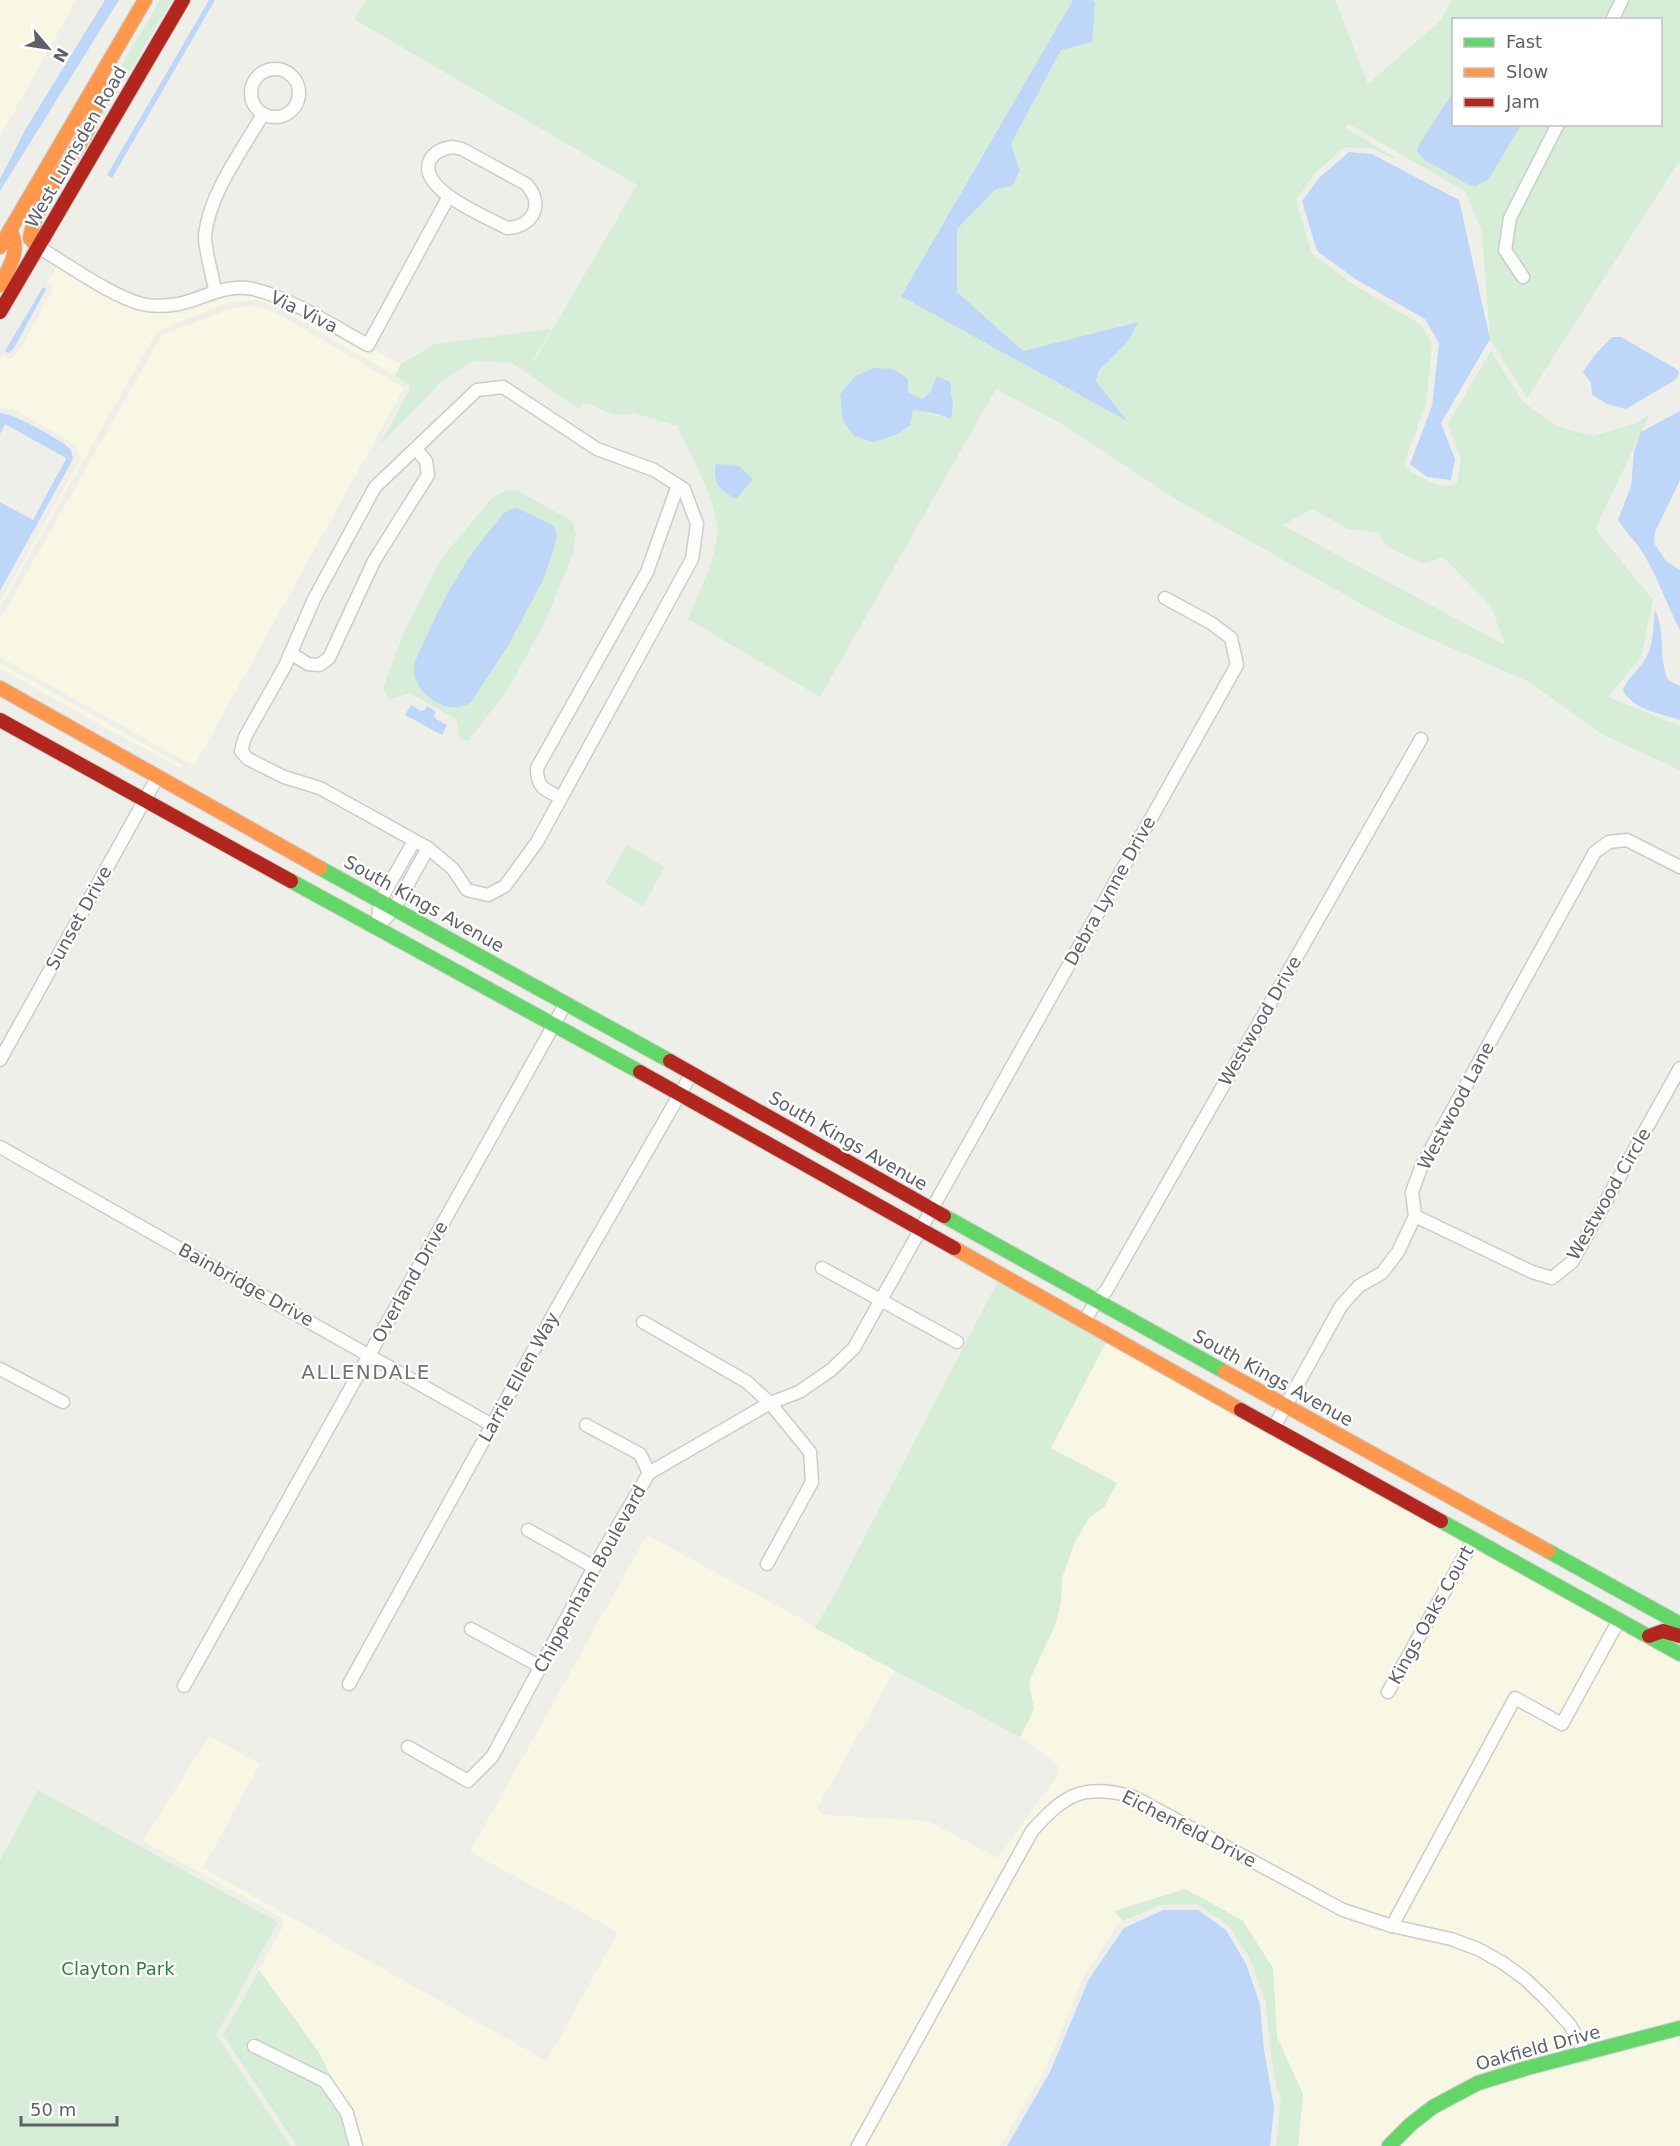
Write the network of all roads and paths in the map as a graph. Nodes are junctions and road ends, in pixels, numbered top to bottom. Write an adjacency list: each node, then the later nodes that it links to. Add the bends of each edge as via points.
1 (145, 0): 5 (main road, West Lumsden Road)
2 (183, 0): 11 (main road, West Lumsden Road)
3 (1622, 0): 4 (street)
4 (1613, 18)
5 (106, 67): 9 (main road, West Lumsden Road); 11 (main road, via 88,128 33,220 30,238)
6 (263, 114): 6 (street, via 279,117 293,110 300,95 290,73 268,70 255,79 253,102); 14 (street, via 224,182 210,216 205,237)
7 (1557, 126): 12 (street, via 1510,218 1505,250)
8 (449, 196): 8 (street, via 507,228 526,223 536,204 534,192 526,184 453,147 441,149 428,165 428,175 434,184); 14 (street, Via Viva, via 368,345 280,298 251,288)
9 (10, 230): 10 (main road, West Lumsden Road); 13 (main road, via 15,236 16,251)
10 (0, 247)
11 (38, 247): 14 (street, Via Viva, via 142,304 180,304); 15 (main road, West Lumsden Road)
12 (1523, 277)
13 (0, 285)
14 (215, 290)
15 (0, 312)
16 (416, 448): 17 (street, via 477,390 503,387 597,449 654,470); 19 (street, via 375,487 314,599); 19 (street, via 426,461 428,475 374,561 329,658 319,665 308,664)
17 (678, 485): 24 (street, via 684,489 697,524 692,559); 24 (street, via 647,572 537,768 541,787)
18 (1165, 598): 39 (street, Debra Lynne Drive, via 1231,638 1237,665)
19 (290, 653): 26 (street, via 244,737 241,751 248,759 284,777 320,788)
20 (0, 688): 23 (main road, South Kings Avenue)
21 (0, 720): 25 (main road)
22 (1421, 739): 44 (street, Westwood Drive, via 1106,1291)
23 (158, 776): 25 (street, Sunset Drive); 29 (main road, South Kings Avenue)
24 (561, 798): 27 (street, via 537,842 505,886 488,895 467,890 453,869)
25 (144, 801): 31 (main road); 34 (street, Sunset Drive)
26 (414, 840): 27 (street); 29 (street)
27 (428, 848): 30 (street)
28 (1680, 867): 40 (street, Westwood Lane, via 1628,840 1609,842 1595,852 1422,1166 1412,1192)
29 (380, 901): 30 (main road, South Kings Avenue); 31 (street)
30 (394, 909): 31 (street); 32 (main road, South Kings Avenue)
31 (377, 928): 33 (main road)
32 (566, 1003): 33 (street, Overland Drive); 36 (main road, South Kings Avenue)
33 (554, 1024): 37 (main road); 48 (street, Overland Drive)
34 (0, 1060)
35 (1680, 1069): 40 (street, Westwood Circle, via 1572,1262 1552,1278)
36 (692, 1073): 37 (street, Larrie Ellen Way); 39 (main road, South Kings Avenue)
37 (680, 1094): 41 (main road); 53 (street, Larrie Ellen Way)
38 (0, 1147): 48 (street, Bainbridge Drive)
39 (931, 1209): 41 (street, Chippenham Boulevard); 44 (main road, South Kings Avenue)
40 (1415, 1216): 52 (street, Westwood Lane, via 1398,1252 1382,1273 1359,1286 1341,1306)
41 (920, 1228): 43 (street, Chippenham Boulevard); 46 (main road)
42 (822, 1268): 43 (street)
43 (879, 1301): 47 (street); 51 (street, Chippenham Boulevard, via 854,1348 831,1370 799,1392)
44 (1096, 1301): 46 (street, Westwood Drive); 52 (main road, South Kings Avenue)
45 (643, 1322): 51 (street, via 747,1382)
46 (1084, 1322): 55 (main road)
47 (957, 1342)
48 (369, 1354): 53 (street, Bainbridge Drive); 69 (street, Overland Drive)
49 (0, 1369): 50 (street)
50 (63, 1402)
51 (770, 1403): 56 (street, Chippenham Boulevard); 59 (street, via 810,1452 812,1482)
52 (1285, 1406): 55 (street, Westwood Lane); 62 (main road, South Kings Avenue)
53 (492, 1425): 68 (street, Larrie Ellen Way)
54 (586, 1425): 56 (street, via 640,1454)
55 (1274, 1427): 58 (main road)
56 (649, 1473): 60 (street, Chippenham Boulevard)
57 (528, 1530): 60 (street)
58 (1474, 1539): 61 (main road); 70 (street, Kings Oaks Court)
59 (767, 1564)
60 (594, 1568): 67 (street, Chippenham Boulevard)
61 (1619, 1620): 64 (main road); 72 (street, via 1562,1724 1515,1698)
62 (1680, 1624)
63 (471, 1629): 67 (street)
64 (1649, 1636): 65 (main road, via 1663,1631); 66 (main road)
65 (1680, 1636)
66 (1680, 1654)
67 (541, 1667): 71 (street, Chippenham Boulevard, via 492,1757 468,1781)
68 (349, 1684)
69 (184, 1686)
70 (1388, 1692)
71 (408, 1747)
72 (1392, 1926): 75 (street, Eichenfeld Drive, via 1450,1939 1503,1963 1545,1998 1569,2025); 77 (street, Eichenfeld Drive, via 1343,1910 1134,1797 1108,1790 1080,1793 1053,1808 1032,1832)
73 (1680, 2028): 75 (main road, Oakfield Drive)
74 (254, 2046): 76 (street, via 325,2081 347,2113)
75 (1586, 2054): 78 (main road, Oakfield Drive, via 1470,2084 1423,2114)
76 (356, 2146)
77 (858, 2146)
78 (1389, 2146)

